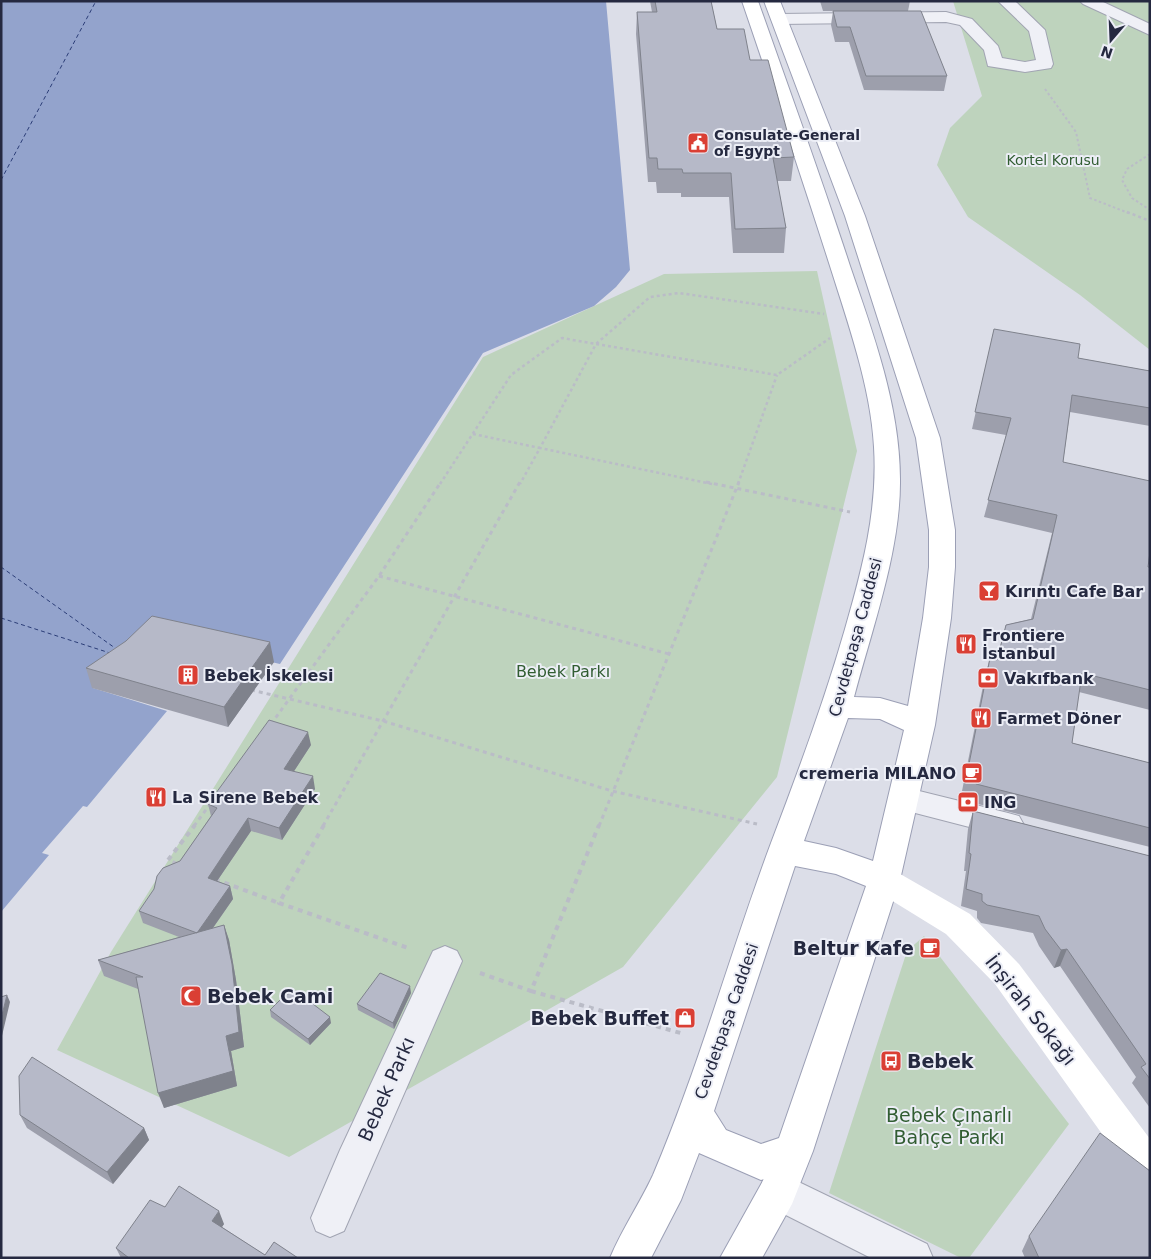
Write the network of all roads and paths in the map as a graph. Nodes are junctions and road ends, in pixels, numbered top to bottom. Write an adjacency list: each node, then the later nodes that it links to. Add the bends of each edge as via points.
1 (750, 1): 10 (main road, Cevdetpaşa Caddesi)
2 (1006, 1): 6 (street, via 1036,30 1045,64)
3 (1088, 1): 5 (street)
4 (776, 10): 6 (street, via 946,17 966,22 992,49 994,62); 24 (main road, via 855,216 928,438 942,530 942,567)
5 (1150, 30)
6 (1025, 68): 9 (path, via 1055,100 1076,132 1090,198)
7 (1150, 154): 8 (path, via 1127,170 1122,180 1126,192 1136,203)
8 (1150, 210)
9 (1150, 221)
10 (857, 318): 11 (path, via 679,293 650,297); 12 (path); 16 (main road, Cevdetpaşa Caddesi, via 886,442)
11 (596, 344): 12 (path); 13 (path, via 562,338 512,375); 14 (path)
12 (777, 376): 15 (path)
13 (473, 434): 14 (path); 17 (path)
14 (540, 448): 15 (path); 18 (path)
15 (736, 490): 16 (path); 19 (path)
16 (885, 519): 22 (main road, Cevdetpaşa Caddesi, via 868,596)
17 (379, 576): 18 (path); 21 (path)
18 (455, 596): 19 (path); 23 (path)
19 (669, 654): 26 (path)
20 (245, 688): 21 (path)
21 (289, 700): 23 (path); 25 (path)
22 (836, 710): 24 (main road, via 862,705 885,708); 30 (main road, Cevdetpaşa Caddesi)
23 (382, 721): 26 (path); 34 (path)
24 (920, 725): 28 (main road)
25 (266, 730)
26 (612, 791): 30 (path); 36 (path)
27 (214, 799): 31 (path, via 168,860)
28 (903, 799): 29 (street); 33 (main road)
29 (1035, 832)
30 (788, 842): 33 (main road, İnşirah Sokağı); 37 (main road, Cevdetpaşa Caddesi)
31 (186, 868)
32 (214, 878): 34 (path)
33 (884, 880): 39 (main road); 40 (main road, İnşirah Sokağı, via 958,924 1007,974)
34 (279, 903): 35 (path)
35 (445, 961): 36 (path); 42 (street, Bebek Parkı)
36 (531, 991): 37 (path)
37 (718, 1043): 38 (main road, Cevdetpaşa Caddesi)
38 (695, 1113): 39 (main road, via 713,1143 760,1162); 43 (main road, Cevdetpaşa Caddesi, via 667,1187)
39 (794, 1151): 41 (main road)
40 (1150, 1170)
41 (778, 1191): 44 (main road); 45 (street)
42 (330, 1218)
43 (630, 1258)
44 (740, 1258)
45 (913, 1258)

